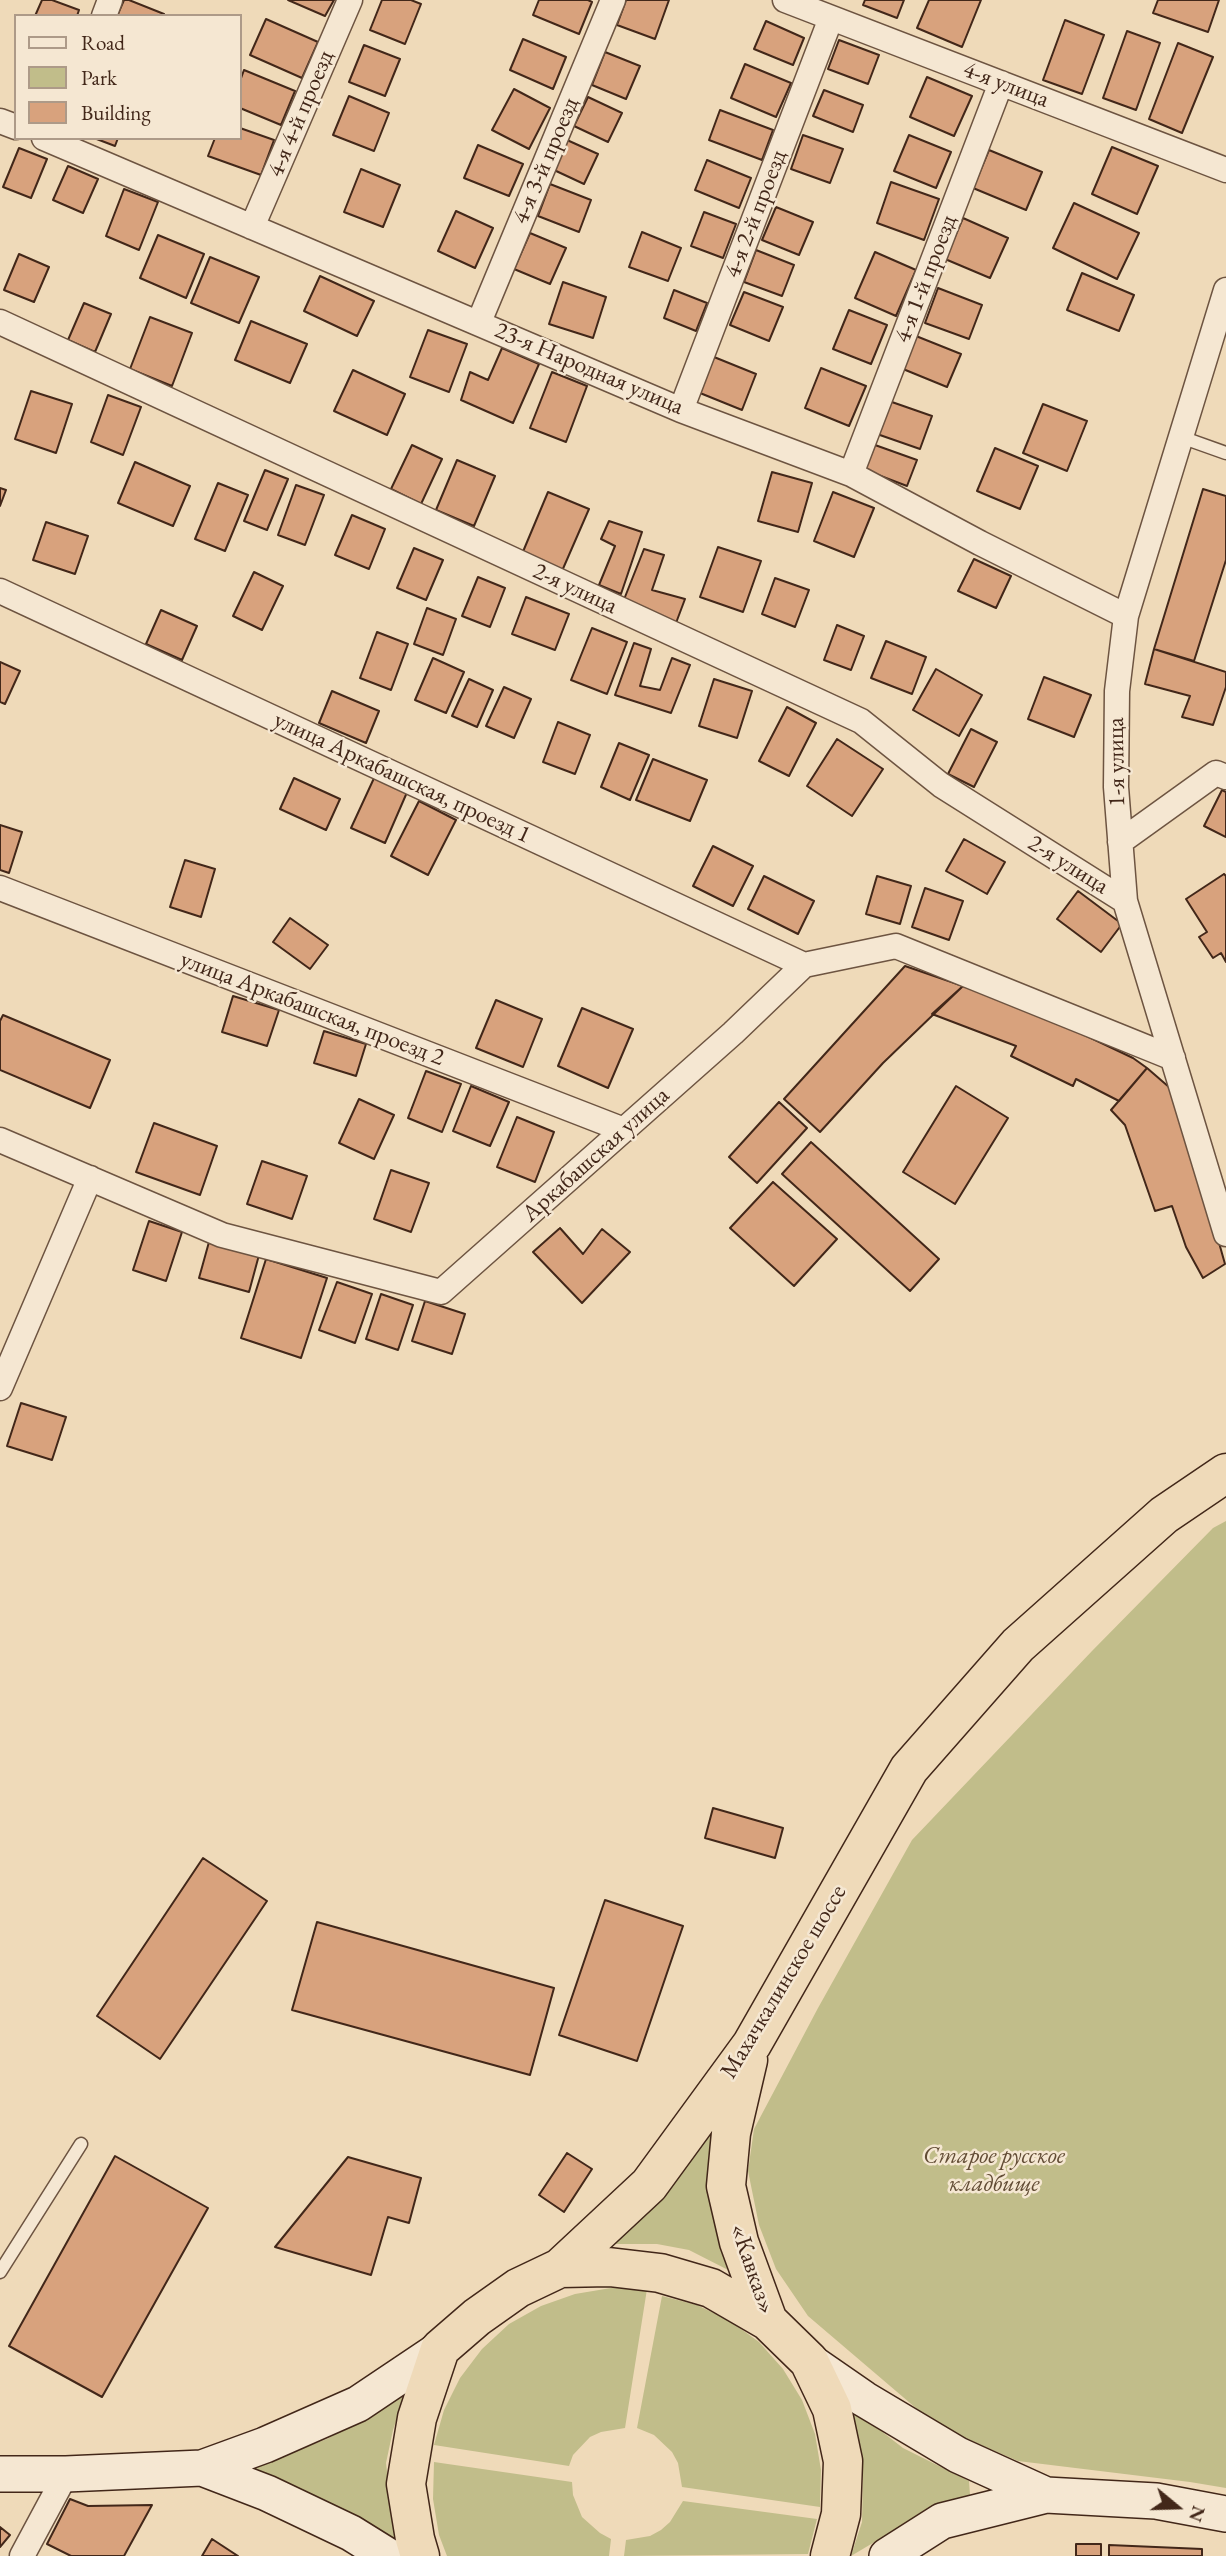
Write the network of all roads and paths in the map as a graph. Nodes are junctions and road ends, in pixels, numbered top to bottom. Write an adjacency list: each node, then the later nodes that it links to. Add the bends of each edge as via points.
1 (350, 0): 8 (street, 4-я 4-й проезд)
2 (613, 0): 11 (street, 4-я 3-й проезд)
3 (785, 0): 4 (street, 4-я улица)
4 (831, 18): 5 (street, 4-я улица); 12 (street, 4-я 2-й проезд)
5 (1001, 83): 7 (street, 4-я улица); 15 (street, 4-я 1-й проезд)
6 (51, 140): 8 (street, 23-я Народная улица)
7 (1226, 170)
8 (252, 227): 11 (street, 23-я Народная улица)
9 (1226, 290): 13 (street, 1-я улица)
10 (0, 322): 21 (street, 2-я улица, via 862,721 941,785)
11 (479, 322): 12 (street, 23-я Народная улица)
12 (681, 410): 15 (street, 23-я Народная улица)
13 (1181, 437): 14 (lane); 17 (street, 1-я улица)
14 (1226, 453)
15 (851, 474): 17 (street, 23-я Народная улица)
16 (0, 591): 22 (street, улица Аркабашская, проезд 1)
17 (1126, 615): 19 (street, 1-я улица, via 1117,691)
18 (1226, 777): 19 (street, via 1216,773)
19 (1120, 842): 21 (street, 1-я улица)
20 (0, 888): 24 (street, улица Аркабашская, проезд 2)
21 (1125, 901): 23 (street, 1-я улица)
22 (804, 965): 23 (street, via 896,946); 24 (street, Аркабашская улица)
23 (1173, 1058): 27 (street, 1-я улица)
24 (624, 1130): 26 (street, Аркабашская улица, via 441,1292 222,1235)
25 (0, 1140): 26 (street, Аркабашская улица)
26 (90, 1178): 28 (street)
27 (1226, 1234)
28 (0, 1388)
29 (1226, 1473): 30 (highway, Махачкалинское шоссе, via 1164,1515 1018,1645 909,1769)
30 (752, 2044): 32 (highway, Махачкалинское шоссе, via 649,2185); 34 (highway, «Кавказ», via 731,2133 726,2186 738,2242)
31 (81, 2144): 33 (lane)
32 (560, 2268): 34 (highway, via 660,2273 711,2288); 35 (highway, Махачкалинское шоссе, via 518,2288)
33 (0, 2272)
34 (768, 2321): 36 (highway, «Кавказ»)
35 (440, 2349): 37 (main road, via 358,2404); 44 (highway, Махачкалинское шоссе, via 417,2417 406,2484)
36 (809, 2361): 40 (main road, via 958,2455); 45 (highway, «Кавказ», via 832,2409 843,2461 841,2514)
37 (202, 2469): 39 (main road); 43 (main road, via 267,2493)
38 (0, 2473): 39 (main road)
39 (66, 2474): 42 (street)
40 (1046, 2495): 41 (main road, via 1156,2501); 46 (main road, via 942,2521)
41 (1226, 2514)
42 (22, 2556)
43 (388, 2556)
44 (420, 2556)
45 (830, 2556)
46 (887, 2556)

